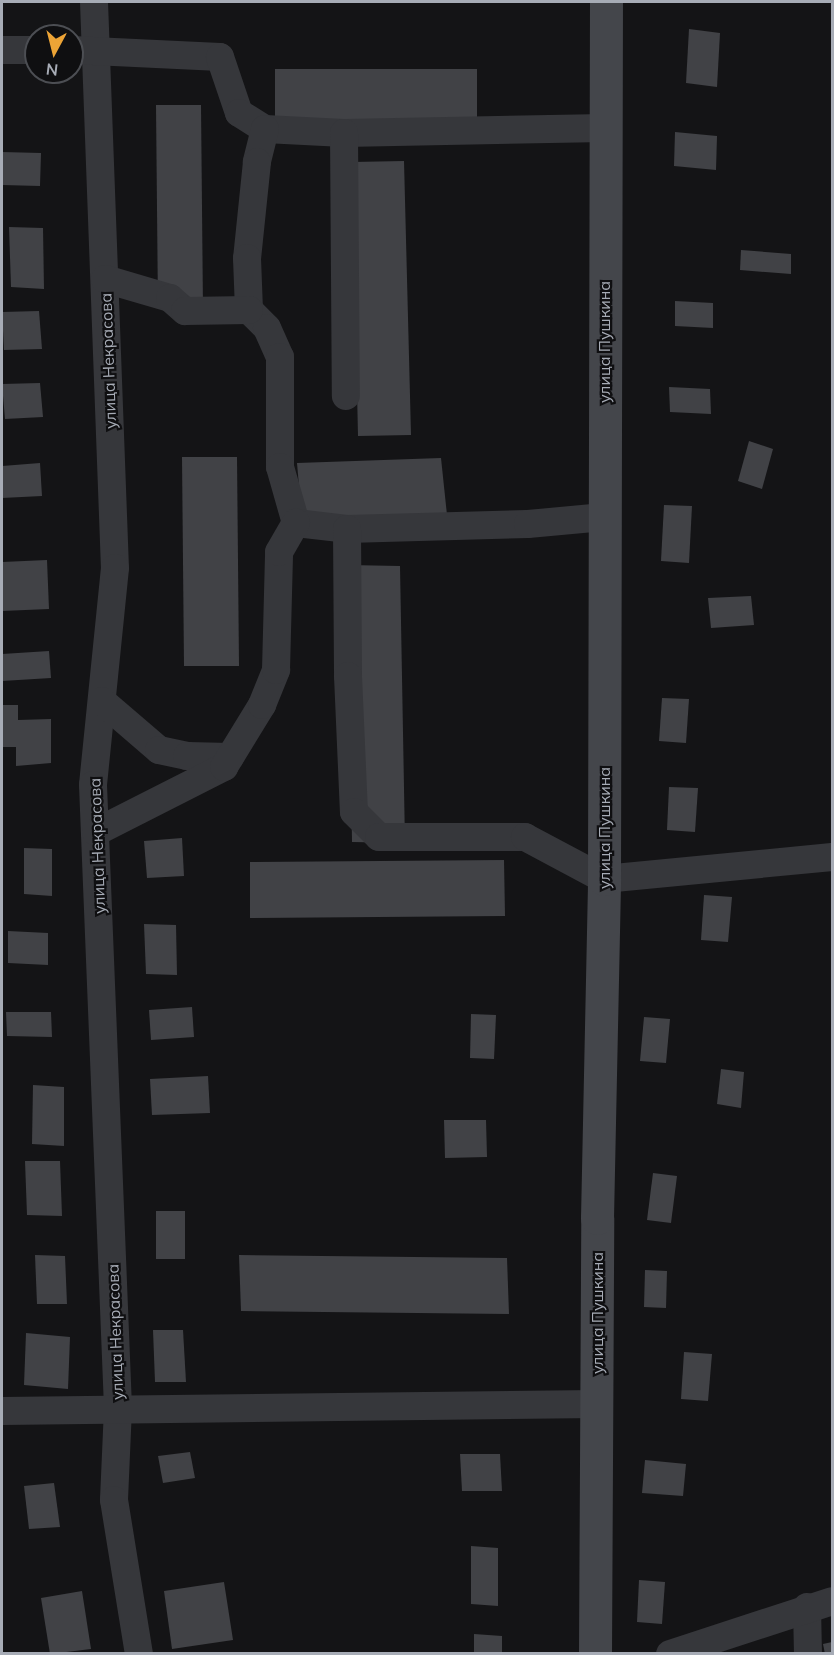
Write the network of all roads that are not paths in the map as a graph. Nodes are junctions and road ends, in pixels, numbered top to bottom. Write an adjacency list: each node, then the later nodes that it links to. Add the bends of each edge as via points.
1 (94, 2): 5 (street, улица Некрасова)
2 (606, 2): 6 (main road, улица Пушкина)
3 (2, 50): 4 (street)
4 (24, 50)
5 (85, 50): 7 (street, via 220,57 239,113); 9 (street, улица Некрасова)
6 (605, 128): 8 (street); 12 (main road, улица Пушкина)
7 (265, 129): 8 (street); 10 (street, via 257,162 247,258)
8 (344, 133): 11 (street)
9 (105, 279): 10 (street, via 170,298 185,311); 15 (street, улица Некрасова, via 116,568)
10 (249, 310): 13 (street, via 267,328 280,357 280,467)
11 (346, 396)
12 (604, 517): 14 (street, via 528,524); 19 (main road, улица Пушкина)
13 (296, 523): 14 (street); 16 (street, via 279,552 276,670 262,705)
14 (347, 529): 19 (street, via 354,813 379,837 525,837)
15 (102, 701): 16 (street, via 159,750 187,756); 17 (street, улица Некрасова, via 93,786)
16 (230, 757): 17 (street, via 224,767)
17 (96, 832): 21 (street, улица Некрасова)
18 (832, 857): 19 (street)
19 (604, 879): 20 (main road, улица Пушкина)
20 (597, 1404): 21 (street); 25 (main road, улица Пушкина)
21 (118, 1408): 22 (street); 24 (street, улица Некрасова, via 114,1500)
22 (2, 1411)
23 (820, 1604): 26 (street); 27 (street)
24 (139, 1653)
25 (595, 1653)
26 (670, 1653)
27 (808, 1653)

